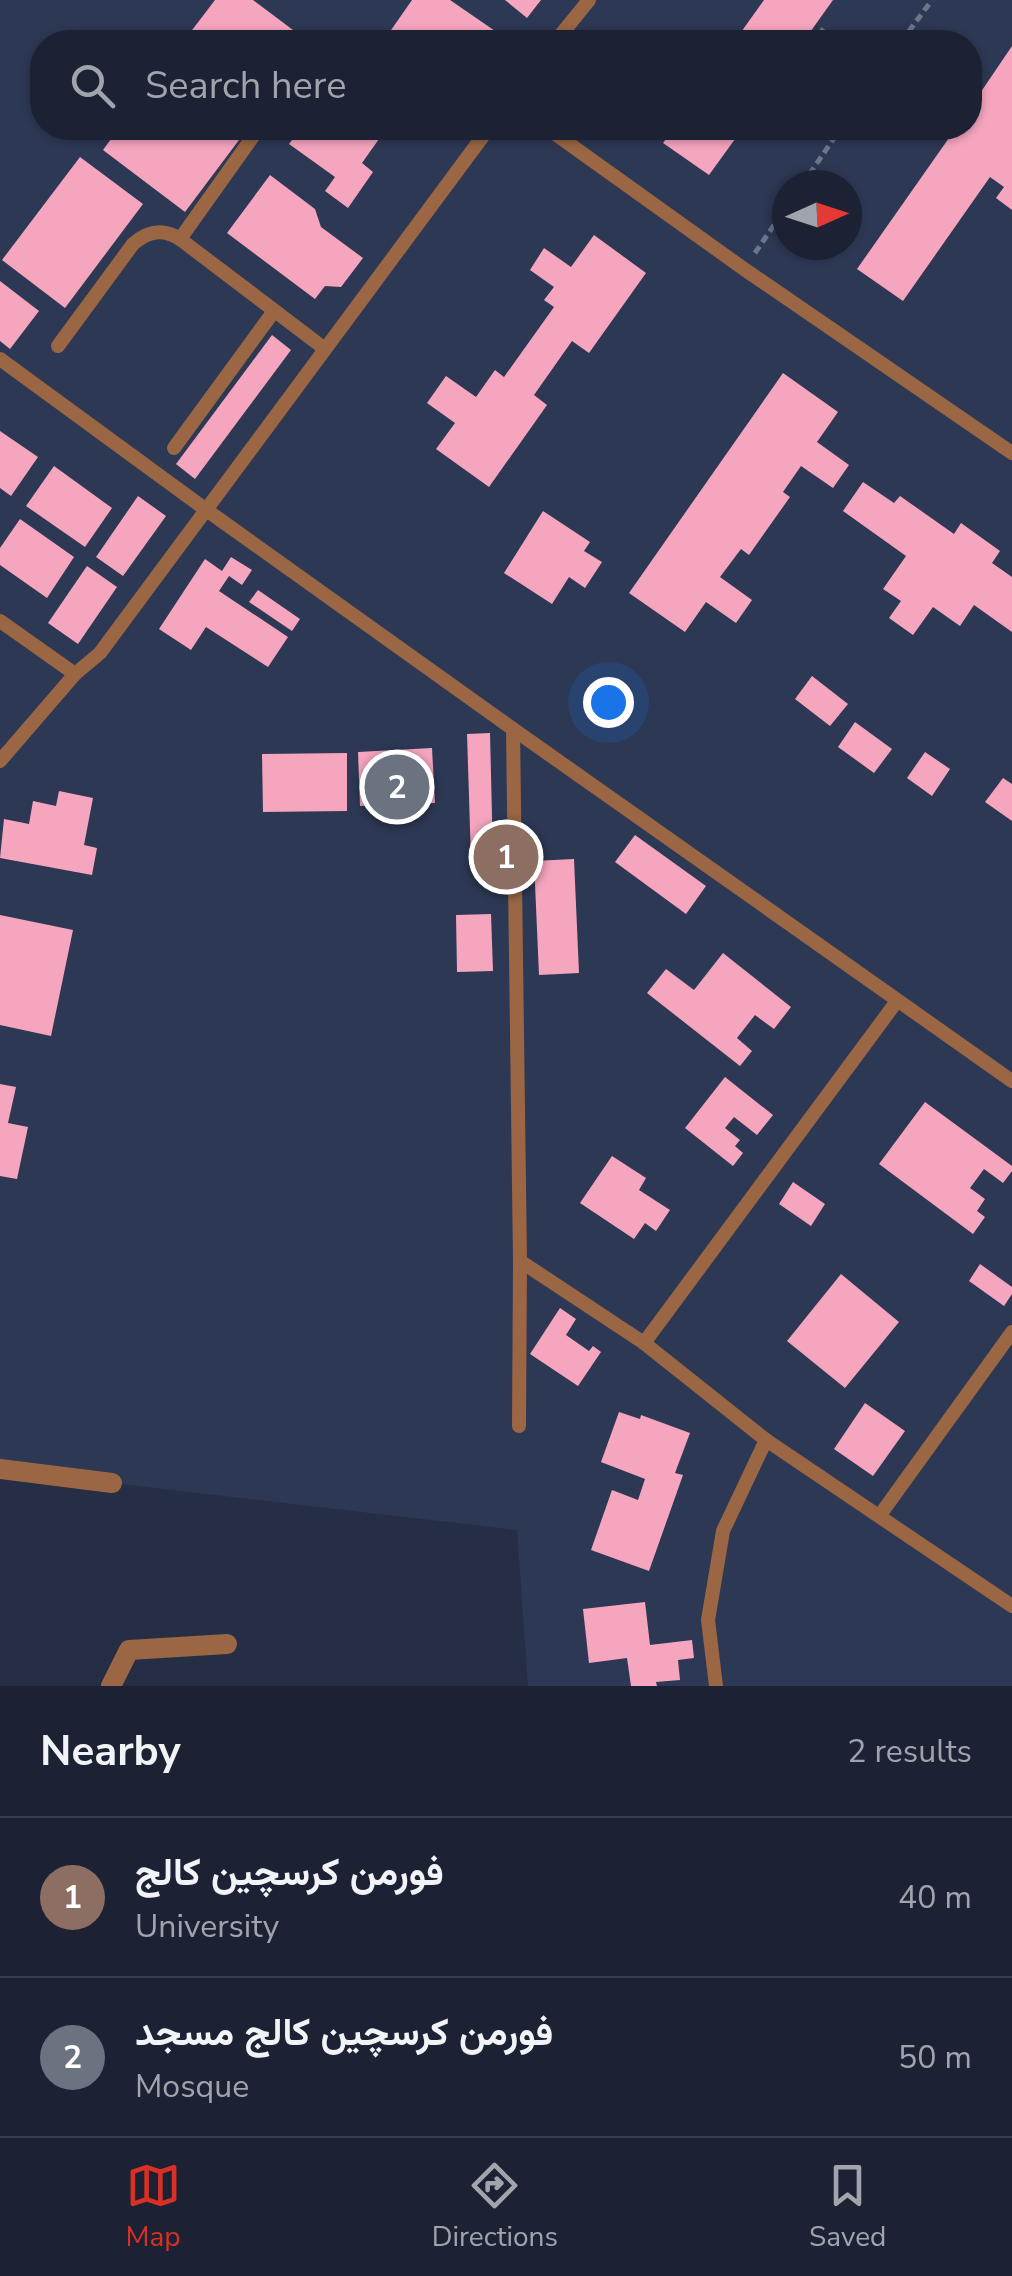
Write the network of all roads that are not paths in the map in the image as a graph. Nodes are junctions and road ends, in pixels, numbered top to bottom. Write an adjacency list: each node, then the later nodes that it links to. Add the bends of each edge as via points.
1 (589, 0): 2 (lane)
2 (565, 30)
3 (250, 140): 6 (lane)
4 (480, 140): 9 (lane)
5 (564, 140): 12 (lane)
6 (180, 239): 7 (lane); 8 (lane, via 150,233 133,244)
7 (274, 311): 9 (lane); 11 (lane)
8 (58, 346)
9 (324, 349): 13 (lane)
10 (0, 358): 13 (lane)
11 (174, 448)
12 (1012, 453)
13 (205, 509): 15 (lane, via 100,653); 16 (lane)
14 (0, 621): 15 (lane)
15 (75, 674): 17 (lane)
16 (513, 729): 18 (lane); 20 (lane)
17 (0, 761)
18 (897, 1002): 19 (lane); 22 (lane)
19 (1012, 1081)
20 (520, 1261): 22 (lane); 23 (lane)
21 (1012, 1332): 27 (lane)
22 (644, 1343): 24 (lane)
23 (520, 1426)
24 (766, 1440): 27 (lane); 31 (lane, via 723,1531 708,1620)
25 (0, 1469): 26 (street)
26 (112, 1483)
27 (880, 1515): 28 (lane)
28 (1012, 1606)
29 (227, 1644): 30 (street, via 129,1650)
30 (111, 1686)
31 (716, 1686)

